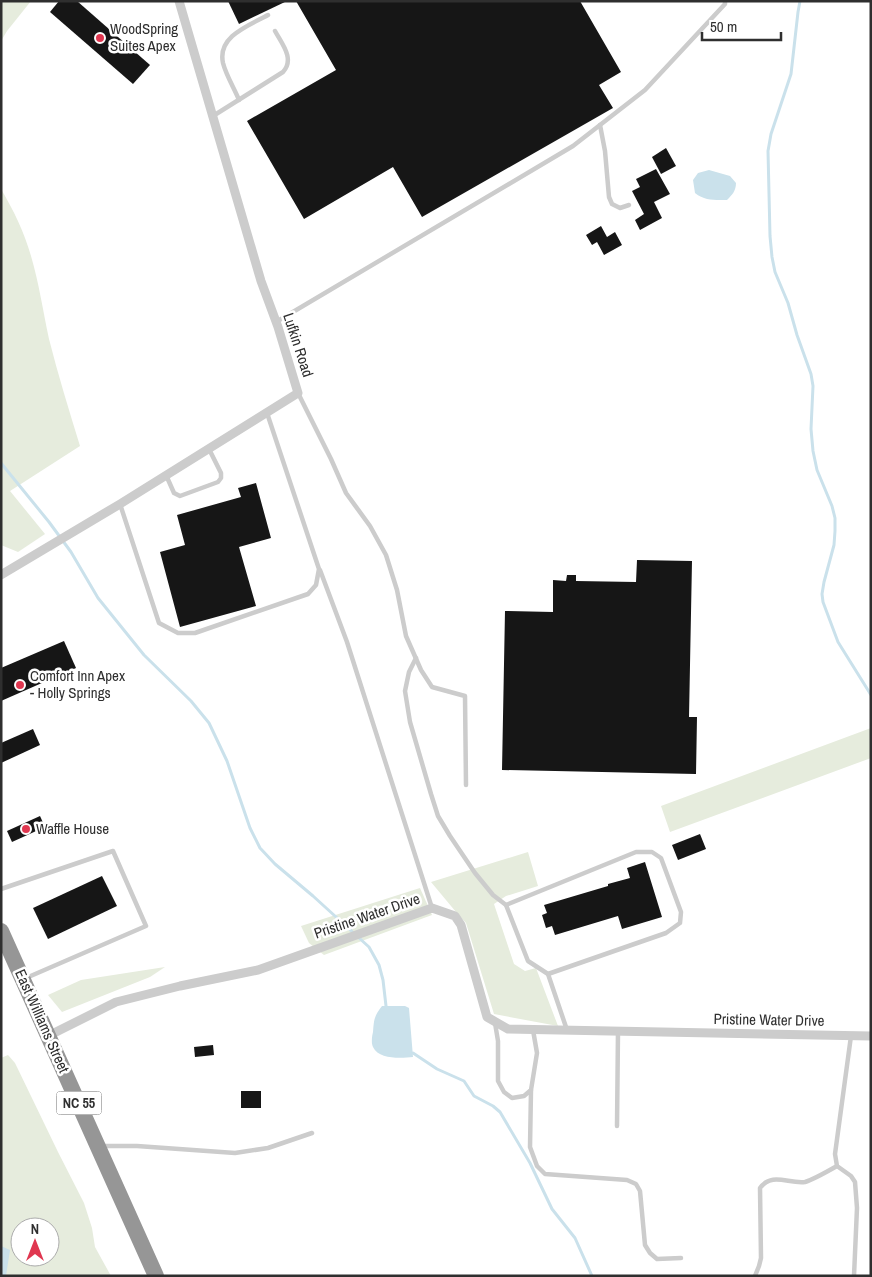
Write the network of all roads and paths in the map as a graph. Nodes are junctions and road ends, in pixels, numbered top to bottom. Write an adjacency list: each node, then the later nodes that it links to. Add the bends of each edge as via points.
1 (178, 1): 6 (street, Lufkin Road)
2 (726, 1): 7 (lane, via 645,90)
3 (268, 15): 5 (lane, via 233,34 223,48 224,64)
4 (275, 31): 5 (lane, via 288,54 286,68)
5 (239, 100): 6 (lane)
6 (213, 116): 9 (street, Lufkin Road)
7 (600, 125): 8 (lane, via 609,198 620,208); 9 (lane, via 573,146)
8 (629, 205)
9 (276, 322): 10 (street, Lufkin Road)
10 (298, 393): 11 (street, Lufkin Road); 17 (lane, via 346,494 370,526 386,555 406,636)
11 (267, 412): 12 (street, Lufkin Road); 15 (lane)
12 (209, 448): 13 (street, Lufkin Road); 13 (lane, via 222,473 218,482 180,496 174,493)
13 (166, 475): 14 (street, Lufkin Road)
14 (120, 504): 15 (lane, via 160,623 178,633 195,633 308,594 316,585); 16 (street, Lufkin Road)
15 (319, 569): 21 (lane, via 347,642)
16 (1, 575)
17 (416, 658): 18 (lane, via 432,688 465,696); 20 (lane, via 405,691 410,722 438,816 475,873)
18 (466, 785)
19 (1, 889): 24 (lane, via 112,851 146,926)
20 (506, 905): 23 (lane, via 528,961); 23 (lane, via 636,852 652,852 661,858 681,912 680,923 666,934)
21 (432, 908): 25 (street, Pristine Water Drive, via 455,916 461,925 487,1017); 29 (street, Pristine Water Drive, via 258,970 116,1002)
22 (1, 930): 24 (highway, East Williams Street / NC 55)
23 (548, 974): 27 (lane)
24 (23, 979): 29 (highway, East Williams Street / NC 55)
25 (495, 1022): 26 (street, Pristine Water Drive, via 508,1029); 32 (lane, via 498,1081 512,1098 524,1096)
26 (533, 1030): 27 (street, Pristine Water Drive); 32 (lane, via 537,1053)
27 (567, 1030): 28 (street, Pristine Water Drive)
28 (618, 1032): 30 (street, Pristine Water Drive); 33 (lane)
29 (48, 1036): 35 (highway, East Williams Street / NC 55)
30 (854, 1036): 31 (street, Pristine Water Drive); 36 (lane, via 835,1154)
31 (871, 1036)
32 (531, 1090): 37 (lane, via 530,1146 537,1166 545,1174 627,1180 636,1184 640,1191 645,1245 657,1259)
33 (617, 1126)
34 (312, 1133): 35 (lane, via 268,1148 235,1153)
35 (98, 1146): 38 (highway, East Williams Street / NC 55)
36 (837, 1166): 39 (lane, via 805,1182 772,1180 760,1188 761,1258); 40 (lane, via 855,1182)
37 (681, 1258)
38 (156, 1276)
39 (754, 1276)
40 (854, 1276)

